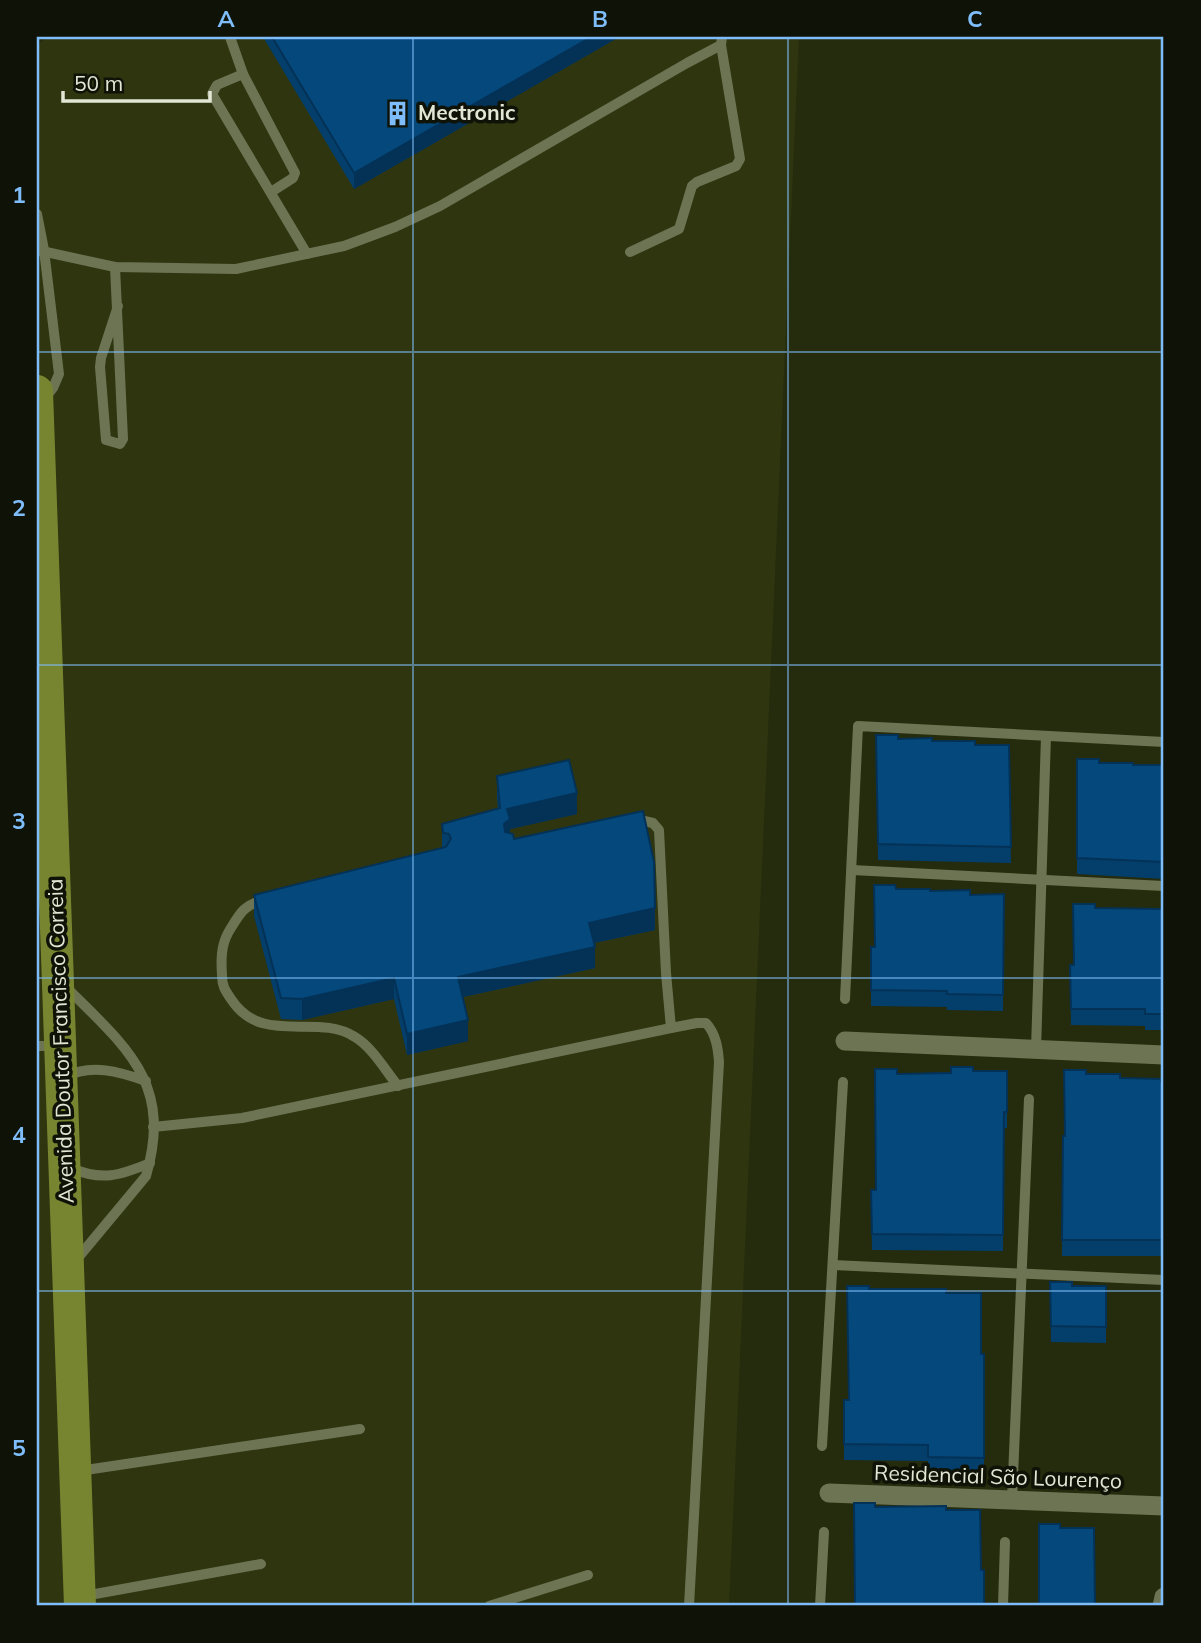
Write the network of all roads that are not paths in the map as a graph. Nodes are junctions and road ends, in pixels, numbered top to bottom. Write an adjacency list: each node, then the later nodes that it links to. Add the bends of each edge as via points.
1 (230, 37): 3 (lane)
2 (722, 41): 7 (lane, via 740,159 736,166 692,187 679,229); 8 (lane, via 440,206 344,246)
3 (243, 74): 4 (lane, via 295,173); 4 (lane, via 217,85 212,94)
4 (271, 192): 8 (lane)
5 (37, 214): 6 (lane)
6 (40, 250): 9 (lane); 12 (lane, via 59,374)
7 (630, 252)
8 (307, 254): 9 (lane, via 236,269)
9 (115, 267): 10 (lane)
10 (118, 306): 10 (lane, via 123,439 120,444 105,436 100,367)
11 (37, 391): 12 (main road, Avenida Doutor Francisco Correia)
12 (37, 405): 20 (main road, Avenida Doutor Francisco Correia)
13 (1046, 736): 14 (lane); 16 (lane, via 858,726); 17 (lane)
14 (1164, 743)
15 (616, 821): 22 (lane, via 645,819 659,830)
16 (852, 870): 17 (lane); 21 (lane)
17 (1042, 880): 18 (lane); 25 (lane)
18 (1164, 886)
19 (276, 897): 30 (lane, via 244,907 226,937 222,986 236,1007 262,1024 340,1030 354,1036)
20 (59, 980): 24 (main road, Avenida Doutor Francisco Correia); 28 (lane, via 133,1057)
21 (845, 999)
22 (671, 1028): 30 (lane); 52 (lane, via 706,1024 719,1048)
23 (845, 1041): 25 (street)
24 (49, 1046): 27 (main road, Avenida Doutor Francisco Correia)
25 (1037, 1049): 26 (street)
26 (1164, 1055)
27 (62, 1078): 28 (lane, via 98,1069); 34 (main road, Avenida Doutor Francisco Correia)
28 (146, 1081): 32 (lane)
29 (843, 1082): 35 (lane)
30 (398, 1086): 32 (lane, via 242,1118)
31 (1029, 1099): 37 (lane)
32 (153, 1127): 33 (lane)
33 (150, 1163): 34 (lane, via 113,1176 83,1174); 36 (lane, via 146,1176)
34 (66, 1167): 36 (main road, Avenida Doutor Francisco Correia)
35 (833, 1265): 37 (lane); 40 (lane)
36 (70, 1268): 41 (main road, Avenida Doutor Francisco Correia)
37 (1022, 1273): 38 (lane); 43 (lane)
38 (1164, 1280)
39 (360, 1429): 41 (lane)
40 (822, 1446)
41 (75, 1472): 50 (main road, Avenida Doutor Francisco Correia)
42 (830, 1493): 43 (street, Residencial São Lourenço)
43 (1012, 1500): 44 (street, Residencial São Lourenço)
44 (1164, 1506)
45 (824, 1532): 53 (lane)
46 (1005, 1542): 54 (lane)
47 (261, 1564): 50 (lane)
48 (588, 1576): 51 (lane)
49 (1164, 1597): 55 (street)
50 (80, 1601)
51 (489, 1606)
52 (689, 1606)
53 (820, 1606)
54 (1003, 1606)
55 (1162, 1606)

